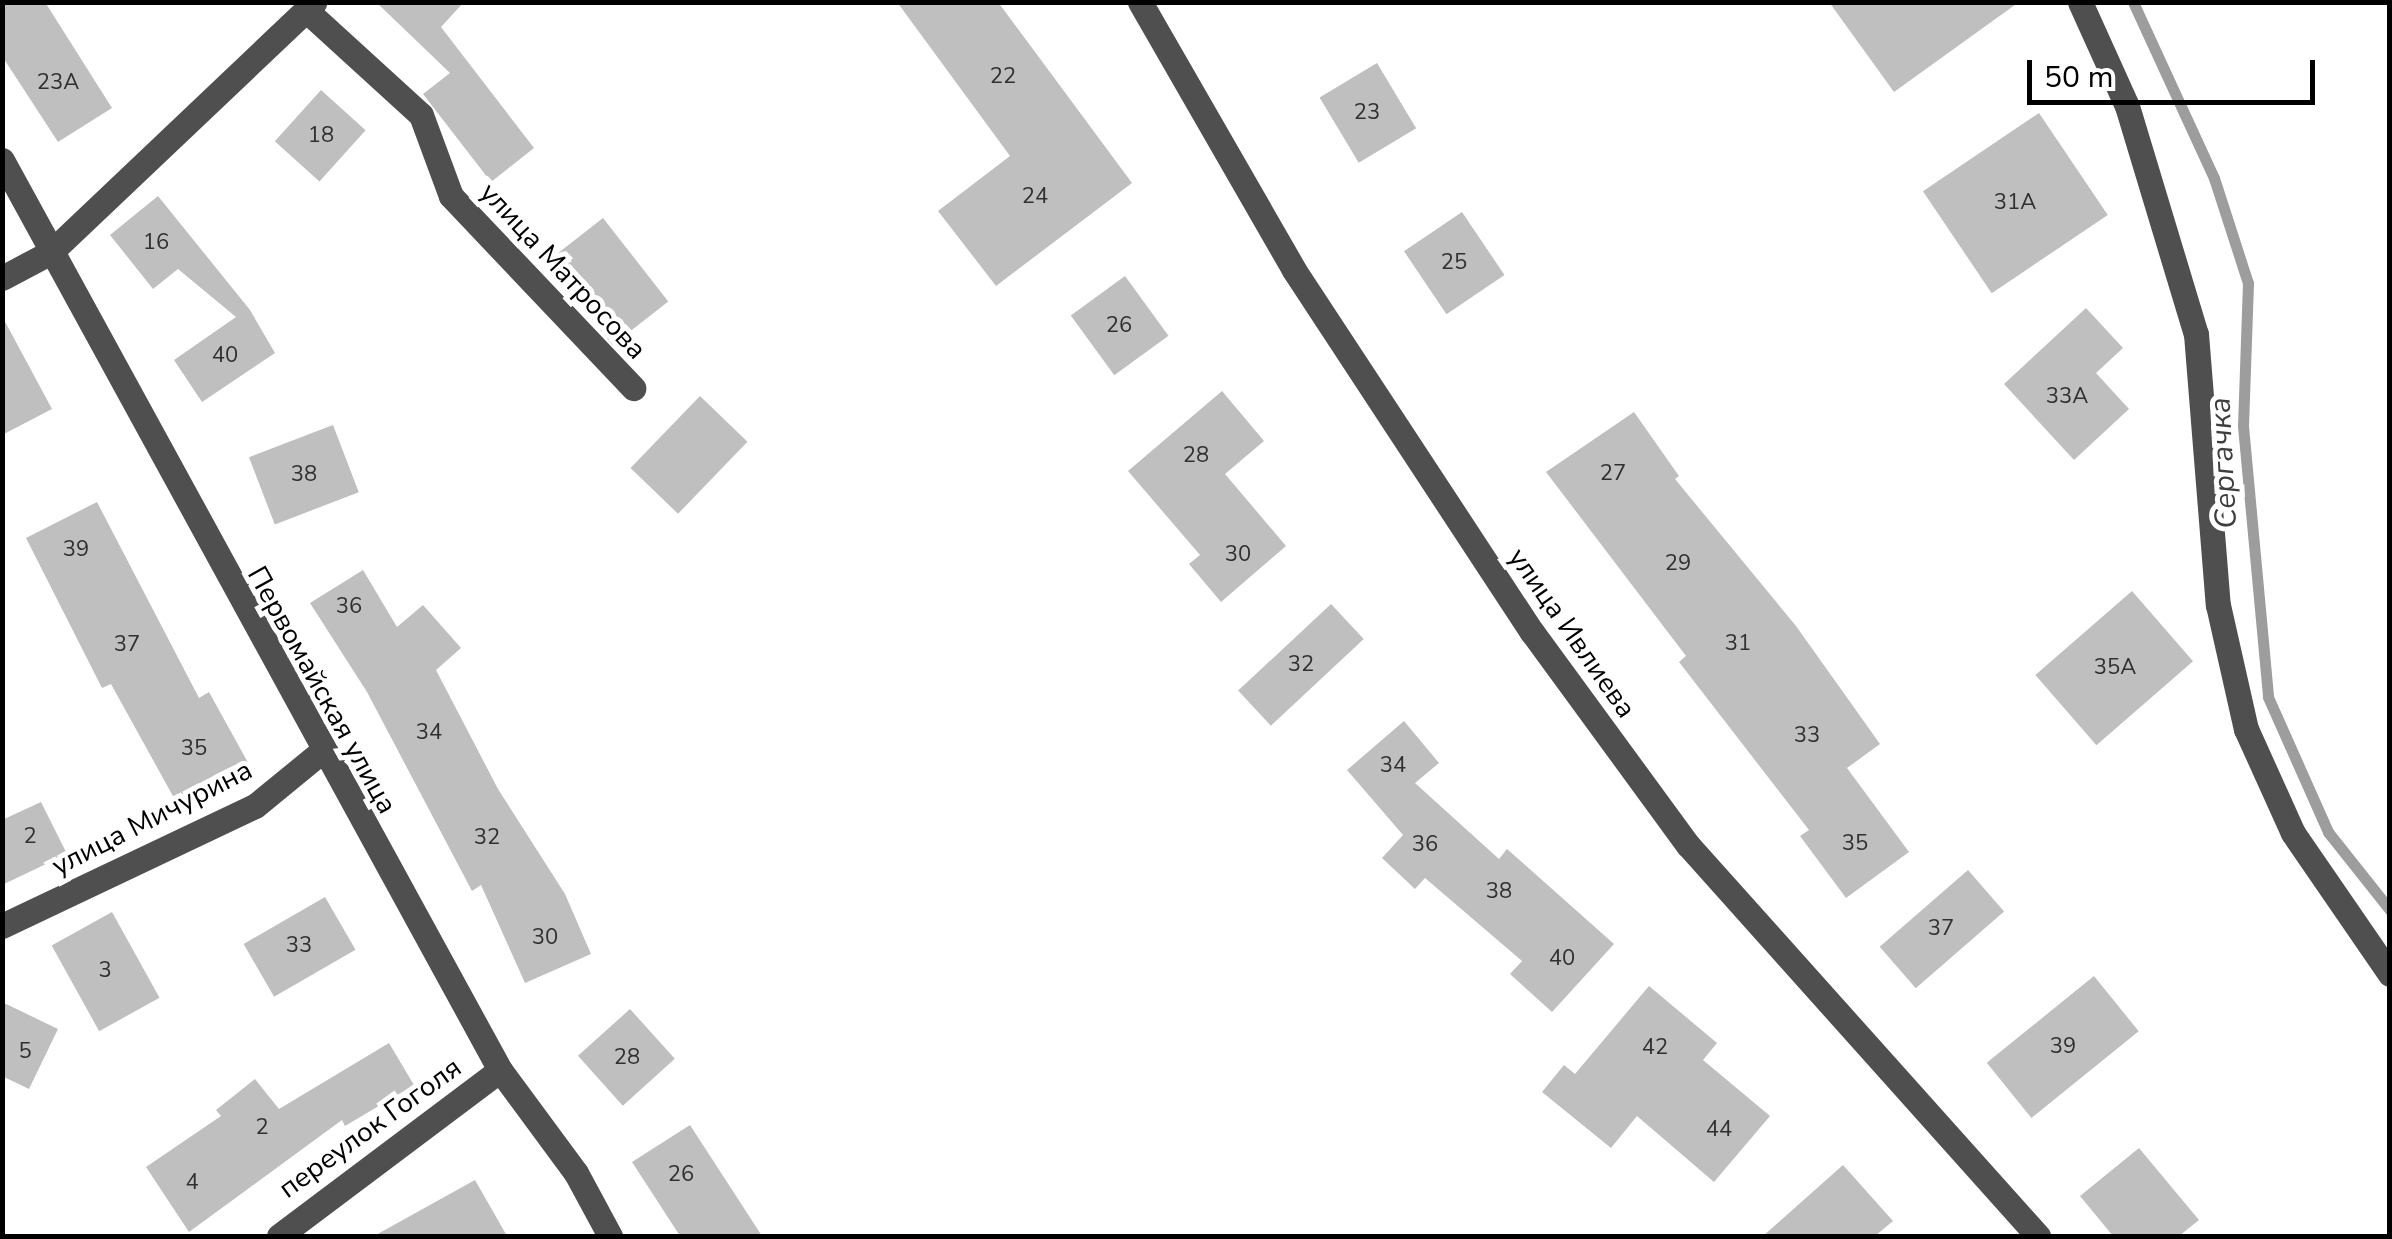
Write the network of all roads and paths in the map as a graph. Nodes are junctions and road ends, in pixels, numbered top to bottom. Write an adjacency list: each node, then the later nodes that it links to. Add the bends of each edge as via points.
1 (1140, 2): 14 (street, улица Ивлиева, via 1294,270 1688,846)
2 (2080, 2): 10 (street, via 2126,106 2196,334 2218,605 2246,728 2293,834)
3 (311, 7): 5 (street, улица Матросова); 7 (street, улица Матросова, via 420,115 450,196)
4 (2, 160): 5 (street, Первомайская улица)
5 (51, 252): 6 (street, улица Матросова); 8 (street, Первомайская улица)
6 (2, 278)
7 (632, 388)
8 (321, 752): 9 (street, улица Мичурина, via 255,806); 11 (street, Первомайская улица)
9 (2, 926)
10 (2390, 974)
11 (500, 1070): 12 (street, переулок Гоголя); 13 (street, Первомайская улица, via 576,1173)
12 (278, 1236)
13 (610, 1236)
14 (2038, 1236)

